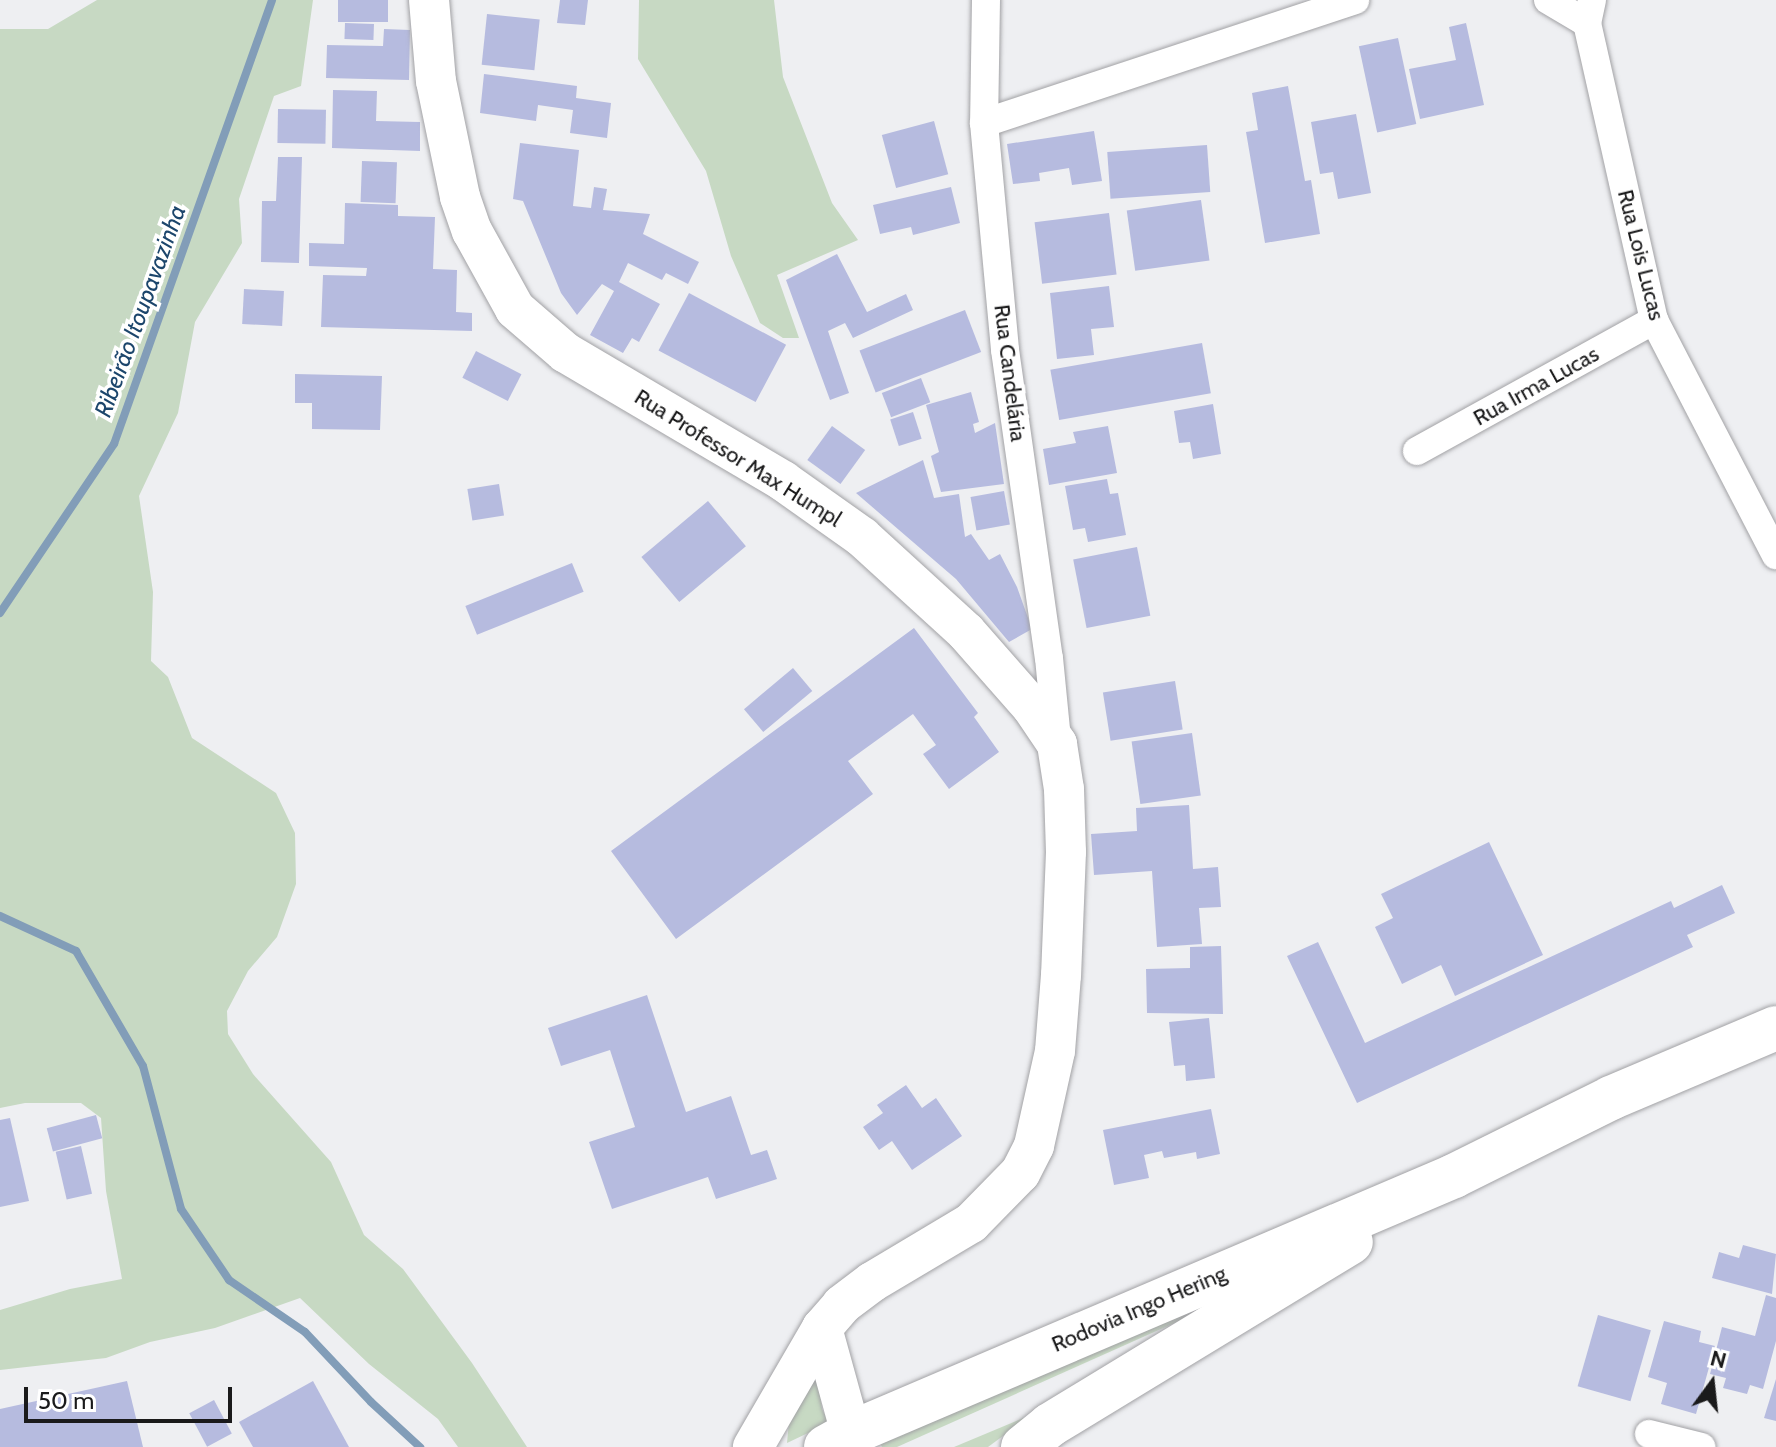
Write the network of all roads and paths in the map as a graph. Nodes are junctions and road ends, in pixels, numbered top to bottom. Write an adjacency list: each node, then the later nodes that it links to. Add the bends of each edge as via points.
1 (429, 0): 10 (street, Rua Professor Max Humpl, via 438,95 460,197 472,231 515,309 566,353 783,481 862,537 966,632)
2 (986, 0): 6 (street, Rua Candelária)
3 (1355, 0): 6 (street)
4 (1548, 0): 5 (street, Rua Lois Lucas)
5 (1589, 11): 7 (street, Rua Lois Lucas)
6 (984, 123): 10 (street, Rua Candelária, via 1005,350)
7 (1654, 320): 8 (street, Rua Irma Lucas); 9 (street, Rua Lois Lucas)
8 (1417, 451)
9 (1776, 555)
10 (1057, 744): 13 (street, Rua Professor Max Humpl, via 1066,852 1061,975 1055,1051 1034,1146 1020,1173 971,1223 872,1282)
11 (1776, 1028): 12 (highway, Rodovia Ingo Hering, via 1611,1098)
12 (1454, 1176): 15 (highway, Rodovia Ingo Hering); 17 (highway, Rodovia Ingo Hering, via 1050,1425)
13 (822, 1328): 15 (street); 16 (street, Rua Professor Max Humpl)
14 (1649, 1434): 18 (street)
15 (844, 1442)
16 (753, 1447)
17 (1023, 1447)
18 (1701, 1447)

